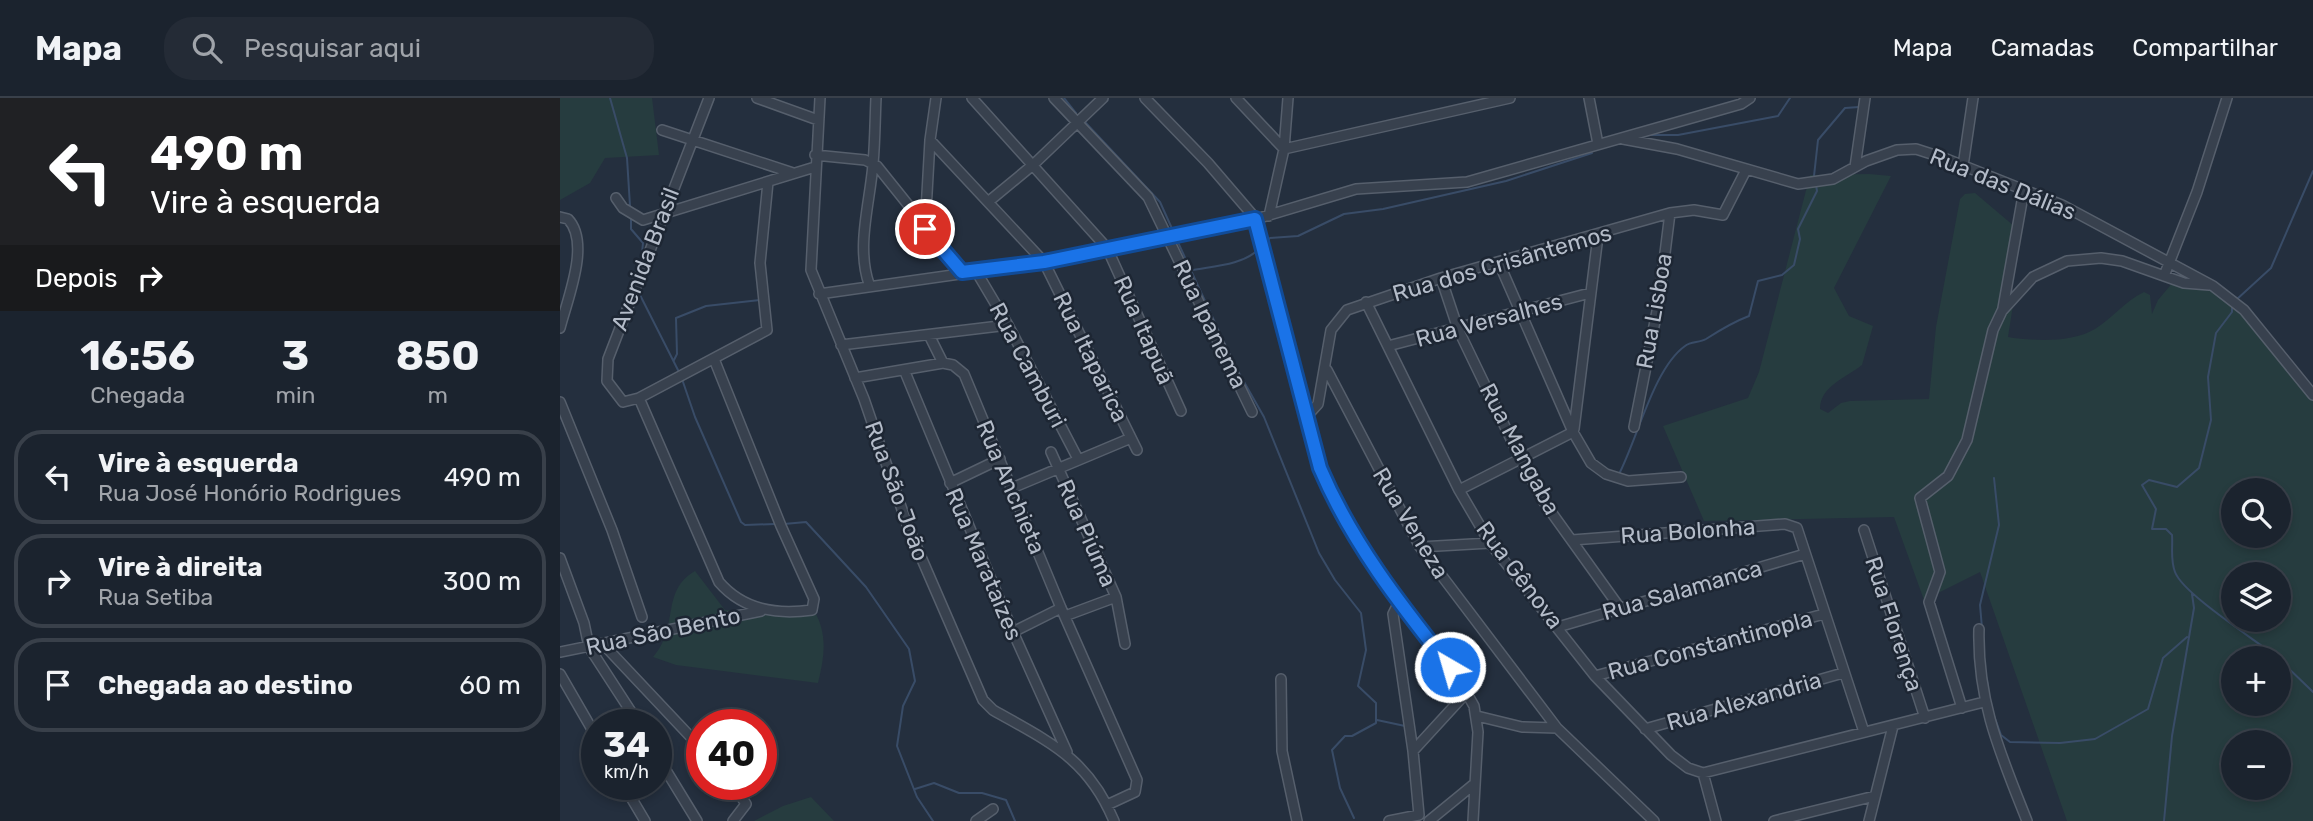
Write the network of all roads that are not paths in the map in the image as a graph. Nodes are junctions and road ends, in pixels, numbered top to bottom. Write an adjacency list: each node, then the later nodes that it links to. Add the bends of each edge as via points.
1 (709, 98): 22 (street, Avenida Brasil)
2 (757, 98): 18 (street)
3 (820, 98): 18 (street, Rua São João)
4 (876, 98): 27 (street)
5 (936, 98): 23 (street)
6 (972, 98): 28 (street)
7 (1054, 98): 19 (street, Rua Ipanema)
8 (1103, 98): 19 (street)
9 (1145, 98): 44 (street)
10 (1236, 98): 25 (street)
11 (1288, 98): 25 (street)
12 (1510, 98): 25 (street)
13 (1588, 98): 24 (street)
14 (1750, 98): 21 (street)
15 (1865, 98): 31 (street)
16 (1973, 98): 29 (street)
17 (2227, 98): 49 (street)
18 (818, 120): 26 (street, Rua São João)
19 (1077, 122): 28 (street); 46 (street, Rua Ipanema, via 1148,197)
20 (662, 130): 22 (street)
21 (1618, 139): 24 (street); 32 (street, Rua das Dálias, via 1677,149)
22 (691, 140): 33 (street); 35 (street, Avenida Brasil)
23 (930, 140): 38 (street, Rua Itaparica); 45 (street)
24 (1600, 144): 42 (street, via 1467,182 1356,189)
25 (1284, 149): 42 (street)
26 (815, 155): 27 (street); 30 (street, Rua São João)
27 (873, 163): 45 (street); 56 (street, via 864,240)
28 (1034, 164): 38 (street); 48 (street)
29 (1964, 166): 31 (street, Rua das Dálias, via 1906,149); 36 (street, Rua das Dálias)
30 (815, 167): 33 (street); 58 (street, Rua São João, via 810,261)
31 (1855, 167): 32 (street, Rua das Dálias, via 1811,184)
32 (1746, 170): 40 (street, Rua dos Crisântemos, via 1723,215 1694,210)
33 (793, 173): 34 (street)
34 (768, 182): 39 (street); 69 (street, via 760,263 769,323 765,333)
35 (673, 187): 39 (street); 41 (street, Avenida Brasil)
36 (2024, 190): 49 (street, Rua das Dálias); 62 (street)
37 (616, 198): 41 (street, via 637,218)
38 (988, 202): 50 (street, Rua Itaparica)
39 (682, 208): 41 (street)
40 (1670, 213): 47 (street, Rua dos Crisântemos); 80 (street, Rua Lisboa, via 1659,301)
41 (663, 214): 75 (street, Avenida Brasil, via 606,366 609,384 621,401)
42 (1269, 216): 44 (street)
43 (560, 217): 64 (street, via 573,223 577,245 575,274)
44 (1255, 219): 46 (street); 79 (street)
45 (925, 229): 53 (street)
46 (1167, 236): 48 (street); 78 (street, Rua Ipanema)
47 (1598, 236): 51 (street, Rua dos Crisântemos); 59 (street)
48 (1107, 248): 50 (street); 77 (street, Rua Itapuã)
49 (2170, 261): 54 (street); 57 (street, Rua das Dálias)
50 (1044, 262): 52 (street); 82 (street, Rua Itaparica)
51 (1499, 263): 55 (street, Rua dos Crisântemos); 61 (street)
52 (976, 271): 53 (street); 63 (street, Rua Camburi)
53 (962, 272): 56 (street)
54 (2164, 276): 57 (street); 62 (street, via 2112,259 2077,258 2033,277)
55 (1441, 278): 60 (street, Rua dos Crisântemos); 65 (street, Rua Mangaba)
56 (869, 284): 58 (street)
57 (2213, 286): 74 (street, Rua das Dálias, via 2235,302)
58 (819, 293): 67 (street, Rua São João)
59 (1590, 293): 61 (street, Rua Versalhes); 81 (street)
60 (1366, 302): 68 (street, Rua Gênova); 71 (street, Rua dos Crisântemos, via 1347,310 1335,324 1329,338)
61 (1521, 312): 65 (street, Rua Versalhes); 81 (street)
62 (2002, 312): 119 (street, via 1986,351 1967,440 1948,476 1920,498 1940,572 1929,602)
63 (1008, 325): 66 (street); 86 (street, Rua Camburi)
64 (560, 328)
65 (1458, 329): 68 (street, Rua Versalhes); 87 (street, Rua Mangaba)
66 (929, 334): 67 (street); 70 (street)
67 (841, 345): 73 (street, Rua São João)
68 (1388, 346): 92 (street, Rua Gênova)
69 (714, 359): 75 (street); 102 (street, Rua São Bento, via 814,599 814,608)
70 (943, 363): 72 (street); 85 (street, Rua Anchieta, via 964,374)
71 (1327, 370): 79 (street, Rua dos Crisântemos, via 1316,410); 96 (street, Rua Veneza)
72 (905, 372): 73 (street); 90 (street, Rua Marataízes)
73 (855, 378): 130 (street, Rua São João, via 908,527 979,693 993,710)
74 (2313, 395)
75 (639, 398): 102 (street, Rua São Bento, via 719,582 733,596)
76 (560, 402): 105 (street)
77 (1181, 411)
78 (1252, 412)
79 (1307, 416): 100 (street, via 1332,498)
80 (1634, 427)
81 (1573, 432): 87 (street); 89 (street, via 1591,463 1617,479)
82 (1131, 438): 83 (street, Rua Itaparica); 86 (street)
83 (1136, 450)
84 (1051, 452): 88 (street, Rua Piúma)
85 (1000, 459): 90 (street); 91 (street, Rua Anchieta)
86 (1078, 459): 88 (street)
87 (1521, 460): 92 (street); 94 (street, Rua Mangaba)
88 (1058, 468): 91 (street, Rua Piúma); 99 (street, Rua Piúma)
89 (1681, 477)
90 (950, 483): 108 (street, Rua Marataízes)
91 (1012, 488): 103 (street, Rua Anchieta)
92 (1460, 490): 95 (street, Rua Gênova)
93 (1864, 530): 123 (street, Rua Florença)
94 (1572, 540): 97 (street, Rua Bolonha, via 1785,524 1797,528); 101 (street, Rua Mangaba)
95 (1490, 543): 96 (street); 106 (street, Rua Gênova)
96 (1420, 547): 125 (street, Rua Veneza)
97 (1805, 554): 101 (street, Rua Salamanca); 104 (street)
98 (560, 558): 111 (street)
99 (1116, 597): 103 (street, Rua Piúma); 109 (street, Rua Piúma)
100 (1399, 602): 117 (street); 129 (street, via 1393,614)
101 (1620, 608): 106 (street, Rua Salamanca)
102 (765, 610): 110 (street, Rua São Bento)
103 (1063, 612): 108 (street); 137 (street, Rua Anchieta, via 1138,783 1135,792)
104 (1824, 614): 113 (street); 115 (street, Rua Constantinopla)
105 (642, 617)
106 (1558, 626): 115 (street, Rua Gênova)
107 (1979, 629): 118 (street)
108 (1013, 632): 130 (street, Rua Marataízes)
109 (1125, 644)
110 (604, 645): 111 (street, Rua São Bento); 127 (street)
111 (589, 647): 112 (street, Rua São Bento); 120 (street)
112 (560, 652)
113 (1843, 673): 126 (street, Rua Alexandria); 128 (street)
114 (560, 674): 121 (street)
115 (1595, 676): 126 (street, Rua Gênova)
116 (1281, 679): 146 (street, via 1282,751)
117 (1468, 691): 122 (street); 129 (street)
118 (1984, 702): 119 (street); 140 (street)
119 (1962, 708): 123 (street)
120 (629, 709)
121 (581, 710)
122 (1477, 716): 125 (street, via 1522,727); 133 (street)
123 (1925, 718): 124 (street)
124 (1893, 726): 128 (street); 134 (street)
125 (1557, 728): 150 (street, Rua Veneza)
126 (1645, 729): 131 (street, Rua Gênova, via 1682,764)
127 (686, 732)
128 (1864, 732): 131 (street)
129 (1413, 751): 139 (street)
130 (1068, 753): 137 (street, Rua São João)
131 (1703, 774): 151 (street)
132 (672, 780): 142 (street)
133 (1473, 786): 148 (street); 149 (street)
134 (1875, 796): 152 (street); 153 (street)
135 (633, 800): 141 (street)
136 (743, 800): 143 (street, via 746,804)
137 (1107, 805): 145 (street, Rua São João)
138 (993, 809): 144 (street)
139 (1421, 818): 147 (street)
140 (2027, 820): 154 (street)
141 (645, 821)
142 (697, 821)
143 (733, 821)
144 (976, 821)
145 (1114, 821)
146 (1297, 821)
147 (1389, 821)
148 (1429, 821)
149 (1473, 821)
150 (1654, 821)
151 (1716, 821)
152 (1774, 821)
153 (1869, 821)
154 (2016, 821)

